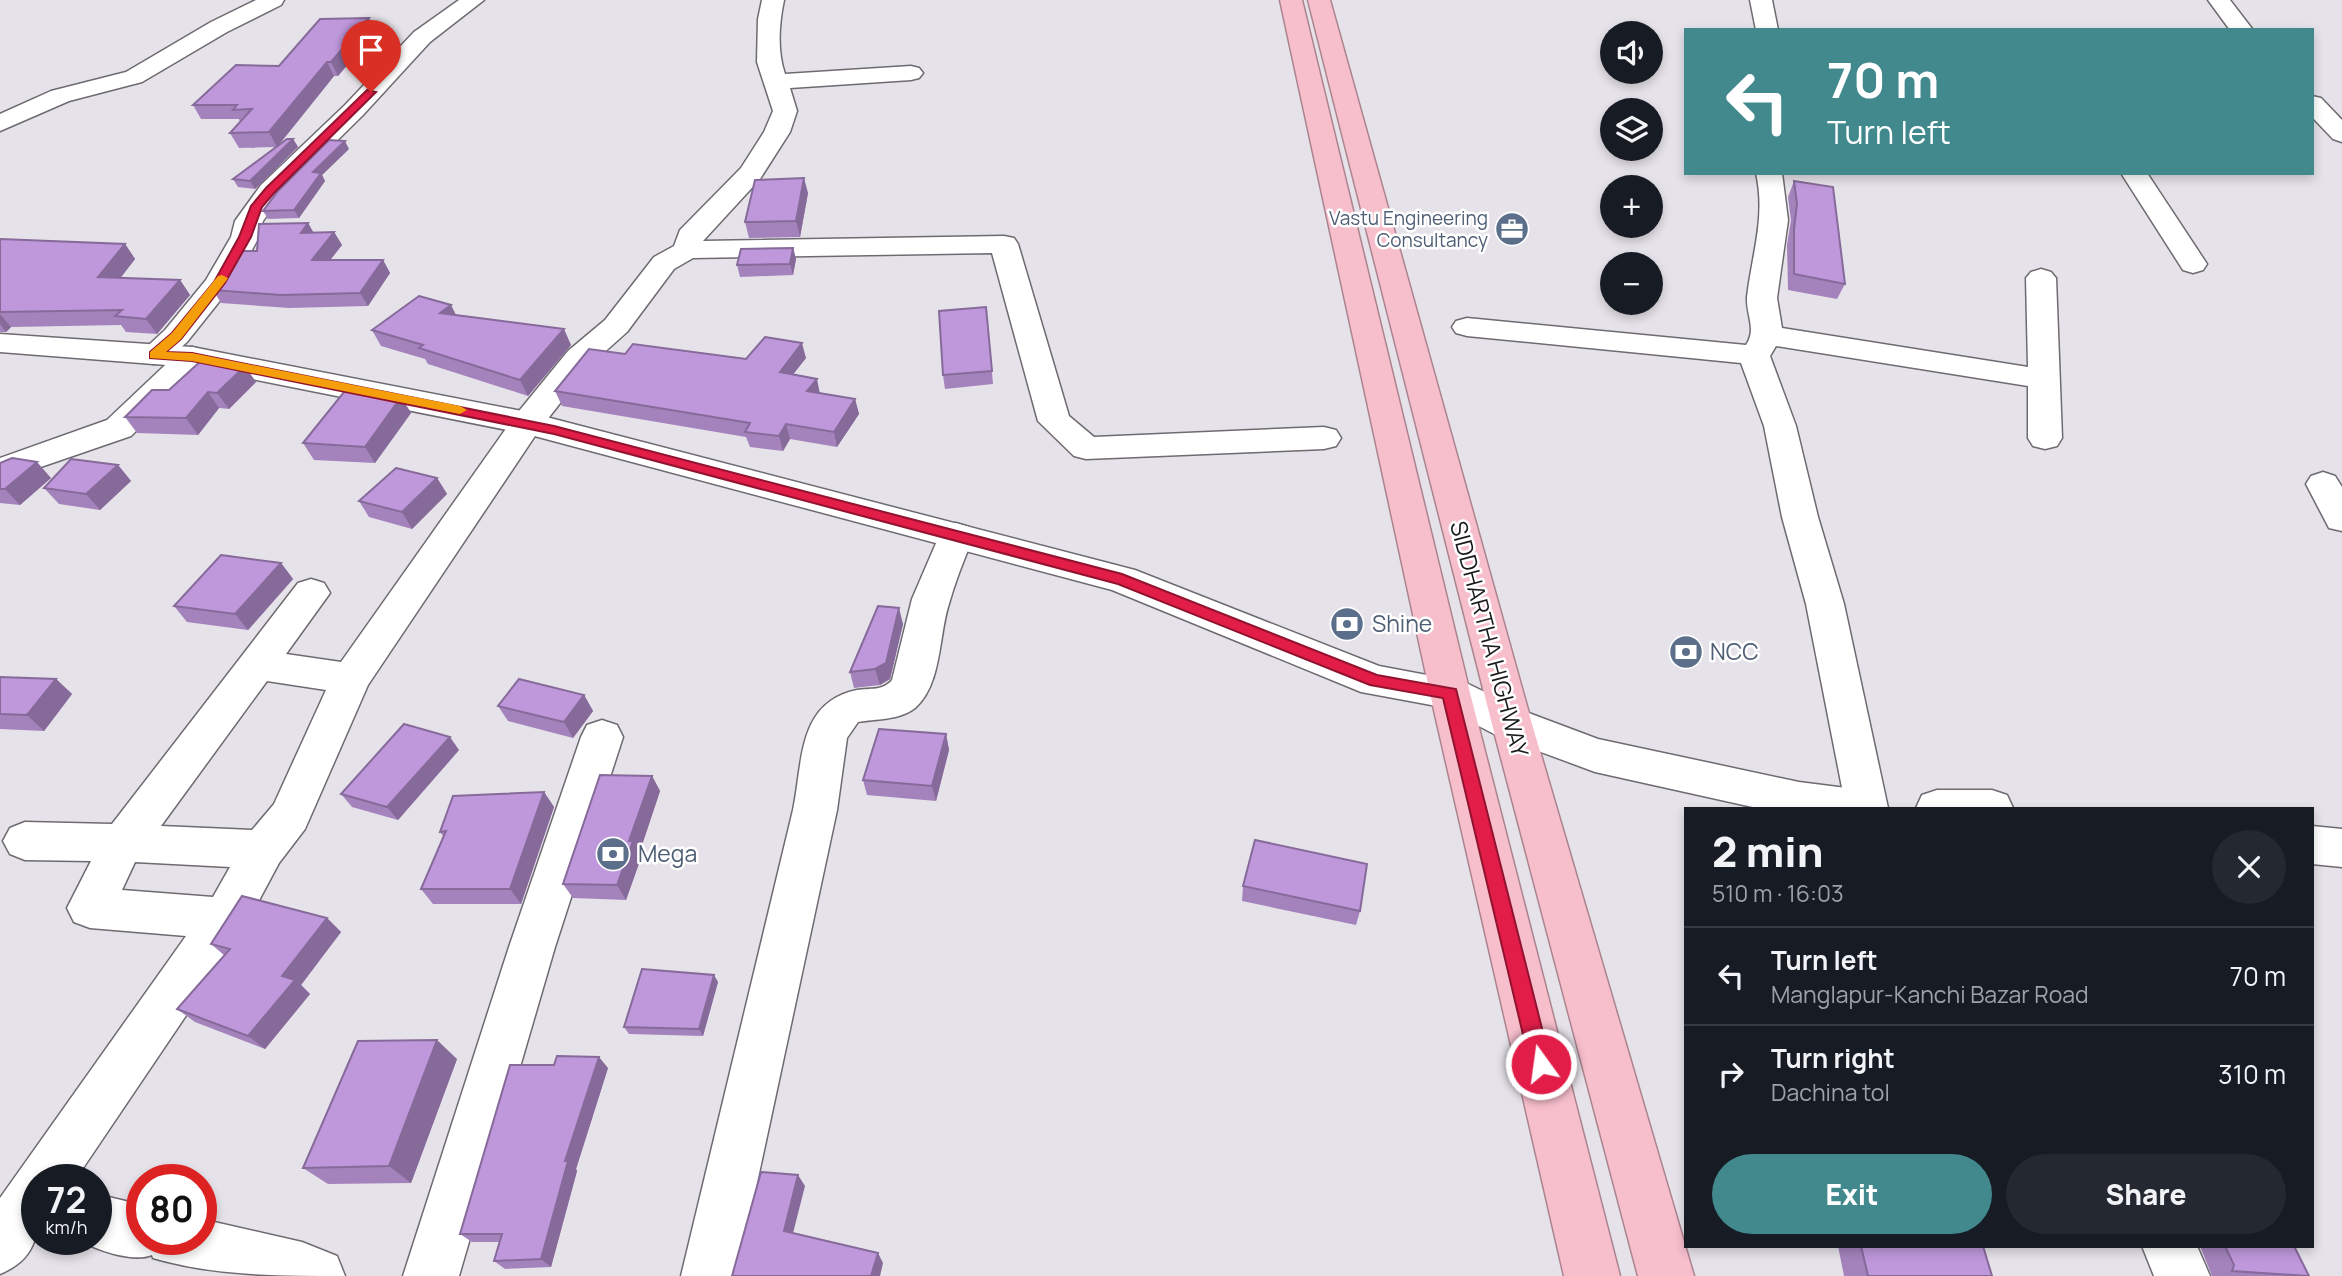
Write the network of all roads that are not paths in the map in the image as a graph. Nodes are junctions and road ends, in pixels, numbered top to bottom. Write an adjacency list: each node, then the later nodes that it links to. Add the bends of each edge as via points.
1 (273, 0): 13 (street, via 134,78 61,96)
2 (473, 0): 23 (street, via 422,37 270,191 253,214 219,283 176,336)
3 (773, 0): 11 (street, via 769,62)
4 (1291, 0): 36 (highway, SIDDHARTHA HIGHWAY)
5 (1319, 0): 37 (highway, SIDDHARTHA HIGHWAY)
6 (1760, 0): 8 (street)
7 (2219, 0): 9 (street)
8 (1767, 28)
9 (2240, 28)
10 (911, 73): 11 (street)
11 (777, 82): 17 (street, via 785,111 777,132 751,173 690,236)
12 (2314, 105): 14 (street)
13 (0, 123)
14 (2342, 134)
15 (1770, 175): 22 (street, via 1774,222)
16 (2135, 175): 18 (street)
17 (687, 250): 26 (street, via 664,263 615,326 579,358); 27 (street, via 1004,244 1054,421 1086,448)
18 (2193, 264)
19 (2041, 278): 25 (street)
20 (1467, 327): 22 (street)
21 (0, 343): 23 (street)
22 (1760, 345): 25 (street); 40 (street, via 1825,604)
23 (154, 355): 24 (street)
24 (192, 357): 26 (street); 29 (street, via 119,428)
25 (2043, 379): 28 (street)
26 (527, 423): 32 (street); 35 (street)
27 (1324, 438)
28 (2045, 438)
29 (0, 470)
30 (2323, 484): 31 (street)
31 (2342, 519)
32 (956, 536): 36 (street, via 1122,579 1375,681); 52 (street, via 926,616 909,687 894,701 842,712 830,728 821,757 821,785)
33 (311, 593): 34 (street)
34 (257, 664): 35 (street); 42 (street)
35 (351, 679): 45 (street, via 290,816)
36 (1450, 693): 37 (street); 53 (highway, SIDDHARTHA HIGHWAY)
37 (1512, 724): 39 (street, via 1595,755 1799,800); 54 (highway, SIDDHARTHA HIGHWAY)
38 (602, 737): 51 (street, via 531,947)
39 (1854, 807)
40 (1867, 807)
41 (25, 841): 42 (street)
42 (122, 843): 45 (street); 46 (street, via 90,908)
43 (2314, 845): 44 (street)
44 (2342, 848)
45 (263, 850): 46 (street)
46 (225, 919): 47 (street)
47 (58, 1164)
48 (2170, 1248): 55 (street)
49 (217, 1250): 50 (street)
50 (317, 1276)
51 (431, 1276)
52 (709, 1276)
53 (1592, 1276)
54 (1666, 1276)
55 (2182, 1276)

